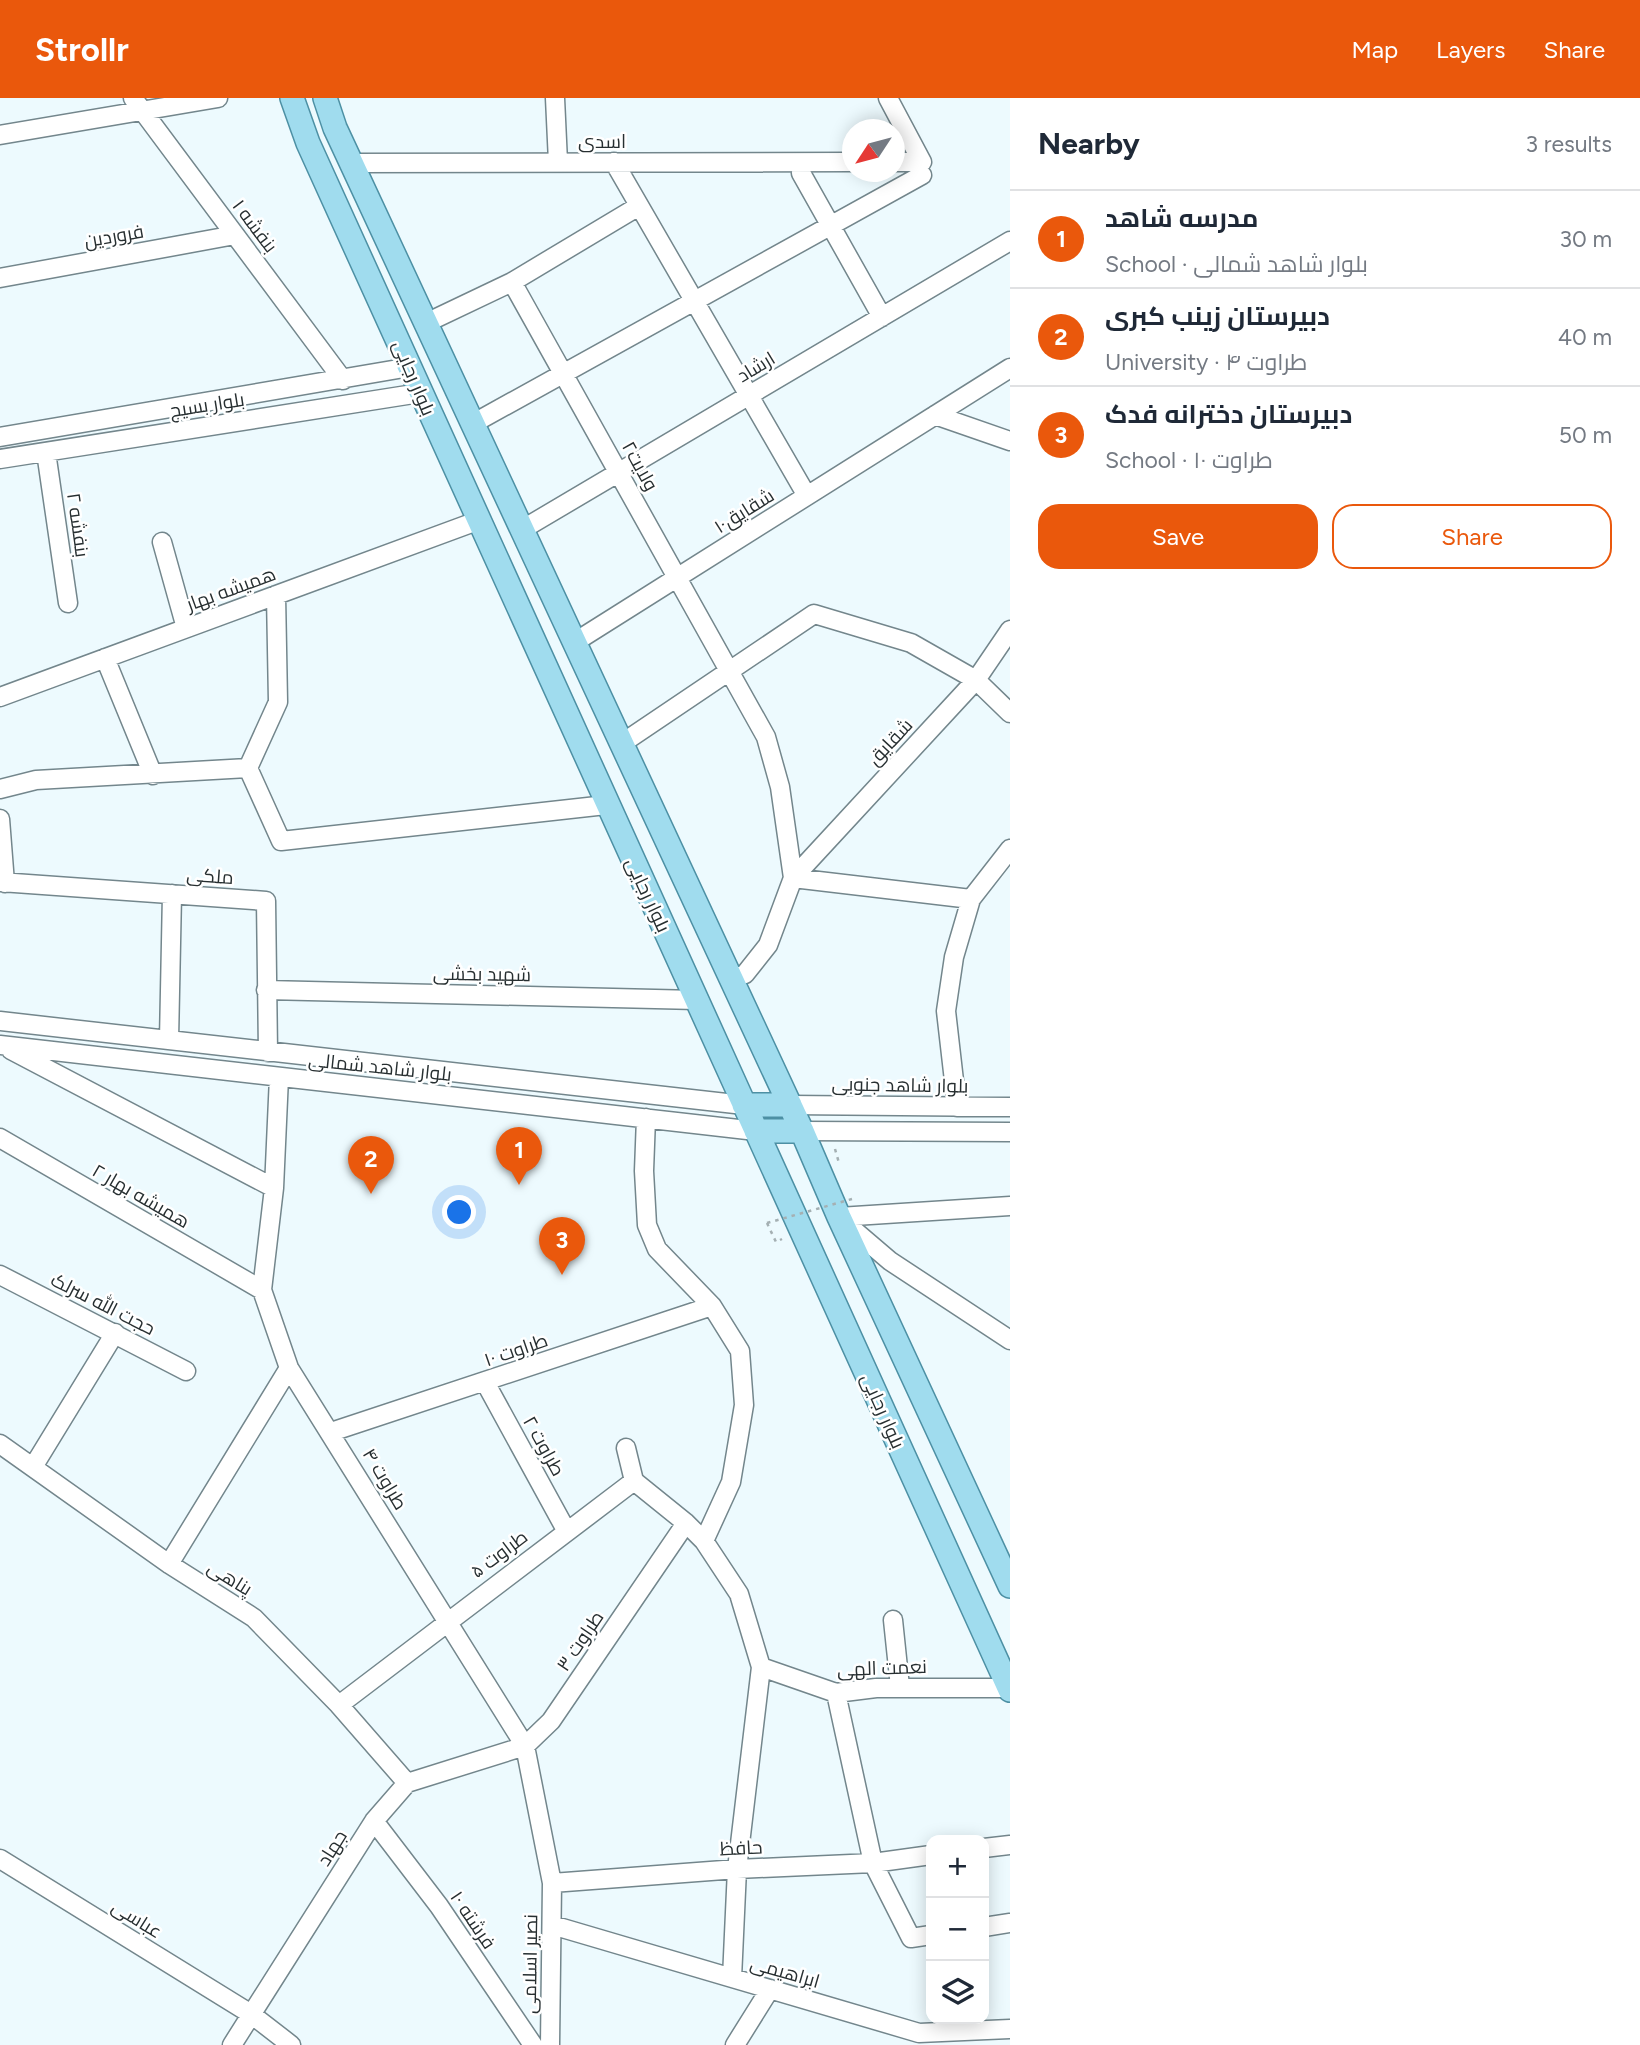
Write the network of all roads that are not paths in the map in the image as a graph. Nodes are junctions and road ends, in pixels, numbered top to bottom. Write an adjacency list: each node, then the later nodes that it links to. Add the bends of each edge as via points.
1 (218, 98): 6 (street)
2 (292, 98): 24 (main road, بلوار رجایی, via 308,144)
3 (325, 98): 11 (main road, بلوار رجایی)
4 (555, 98): 8 (street)
5 (888, 98): 13 (street)
6 (138, 105): 7 (street); 17 (street, بنفشه ۱)
7 (0, 135)
8 (558, 162): 9 (street, اسدی); 11 (street, اسدی)
9 (614, 162): 10 (street, اسدی); 15 (street)
10 (842, 162)
11 (352, 163): 23 (main road, بلوار رجایی)
12 (905, 164): 13 (street)
13 (922, 168): 16 (street)
14 (801, 173): 16 (street)
15 (639, 206): 20 (street); 21 (street)
16 (830, 226): 21 (street); 22 (street)
17 (235, 235): 19 (street, فروردین); 27 (street, بنفشه ۱)
18 (1010, 241): 22 (street, ارشاد)
19 (0, 278)
20 (512, 282): 23 (street); 26 (street, ولایت۲)
21 (694, 301): 26 (street); 29 (street)
22 (881, 317): 29 (street, ارشاد)
23 (426, 323): 31 (main road, بلوار رجایی)
24 (410, 367): 27 (street, بلوار بسیج); 28 (main road, بلوار رجایی)
25 (1010, 368): 30 (street, شقایق۱۰)
26 (564, 373): 31 (street); 36 (street, ولایت۲)
27 (343, 380): 32 (street, بلوار بسیج)
28 (420, 393): 34 (street, بلوار بسیج); 38 (main road, بلوار رجایی)
29 (749, 396): 36 (street, ارشاد); 37 (street)
30 (935, 415): 33 (street); 37 (street, شقایق۱۰)
31 (474, 423): 39 (main road, بلوار رجایی)
32 (0, 437)
33 (1010, 441)
34 (46, 452): 35 (street, بلوار بسیج); 43 (street, بنفشه ۲)
35 (0, 459)
36 (620, 472): 39 (street, ارشاد); 41 (street, ولایت۲)
37 (807, 496): 41 (street, شقایق۱۰)
38 (477, 521): 42 (street, همیشه بهار); 56 (main road, بلوار رجایی)
39 (523, 529): 46 (main road, بلوار رجایی)
40 (162, 542): 44 (street)
41 (679, 577): 46 (street, شقایق۱۰); 48 (street, ولایت۲)
42 (276, 595): 44 (street, همیشه بهار); 53 (street, via 278,702)
43 (68, 603)
44 (186, 628): 47 (street, همیشه بهار)
45 (1010, 630): 49 (street, شقایق)
46 (575, 642): 52 (main road, بلوار رجایی)
47 (105, 658): 50 (street, همیشه بهار); 54 (street)
48 (731, 670): 49 (street, via 814,614 911,643); 52 (street); 59 (street, ولایت۲, via 766,737 780,787)
49 (976, 681): 51 (street); 59 (street, شقایق)
50 (0, 697)
51 (1010, 713)
52 (621, 744): 63 (main road, بلوار رجایی)
53 (248, 768): 54 (street); 56 (street, via 281,841)
54 (153, 775): 55 (street, via 36,780)
55 (0, 789)
56 (606, 805): 65 (main road, بلوار رجایی)
57 (0, 819): 60 (street)
58 (1010, 849): 62 (street)
59 (793, 878): 62 (street); 63 (street, via 768,945 745,974)
60 (3, 883): 61 (street, ملکی)
61 (172, 894): 64 (street, ملکی, via 266,901); 67 (street)
62 (971, 900): 73 (street, via 954,957 946,1012)
63 (730, 979): 72 (main road, بلوار رجایی)
64 (266, 990): 65 (street, شهید بخشی); 69 (street, ملکی)
65 (697, 1000): 71 (main road, بلوار رجایی)
66 (0, 1021): 67 (street, بلوار شاهد شمالی)
67 (169, 1041): 69 (street, بلوار شاهد شمالی)
68 (1, 1046): 70 (street, بلوار شاهد شمالی); 80 (street)
69 (268, 1052): 71 (street, بلوار شاهد شمالی)
70 (279, 1077): 75 (street, بلوار شاهد شمالی); 80 (street, طراوت ۴)
71 (744, 1105): 72 (main road); 76 (main road, بلوار رجایی)
72 (790, 1105): 73 (street, بلوار شاهد جنوبی); 77 (main road, بلوار رجایی)
73 (957, 1107): 74 (street, بلوار شاهد جنوبی)
74 (1010, 1107)
75 (646, 1118): 76 (street, بلوار شاهد شمالی); 85 (street, via 647,1225 657,1250)
76 (756, 1131): 77 (main road); 105 (main road, بلوار رجایی)
77 (802, 1131): 78 (street); 82 (main road, بلوار رجایی)
78 (1010, 1132)
79 (0, 1138): 84 (street, همیشه بهار ۲)
80 (274, 1188): 84 (street, طراوت ۴)
81 (1010, 1206): 82 (street)
82 (845, 1208): 87 (street, via 890,1261); 100 (main road, بلوار رجایی)
83 (0, 1275): 86 (street, حجت الله سرلک)
84 (262, 1290): 88 (street, طراوت ۴)
85 (712, 1306): 90 (street, طراوت ۱۰); 98 (street, via 740,1351 744,1405 731,1482)
86 (115, 1333): 89 (street, حجت الله سرلک); 94 (street)
87 (1010, 1340)
88 (289, 1368): 91 (street, طراوت ۴); 99 (street)
89 (186, 1371)
90 (485, 1382): 91 (street, طراوت ۱۰); 97 (street, طراوت ۲)
91 (331, 1432): 102 (street, طراوت ۴)
92 (0, 1444): 94 (street, پناهی)
93 (626, 1448): 95 (street)
94 (33, 1467): 99 (street, پناهی)
95 (634, 1481): 96 (street); 97 (street, طراوت ۵)
96 (686, 1523): 98 (street); 108 (street, طراوت ۳, via 551,1721)
97 (566, 1530): 102 (street, طراوت ۵)
98 (705, 1541): 103 (street, via 739,1594)
99 (169, 1564): 107 (street, پناهی, via 254,1618)
100 (1010, 1586)
101 (893, 1620): 104 (street)
102 (446, 1621): 107 (street, طراوت ۵); 108 (street, طراوت ۴)
103 (761, 1667): 106 (street, نعمت الهی); 116 (street)
104 (900, 1687): 105 (street, نعمت الهی); 106 (street, نعمت الهی)
105 (1009, 1689)
106 (836, 1693): 115 (street)
107 (339, 1705): 109 (street, پناهی)
108 (525, 1746): 109 (street); 117 (street, طراوت ۴)
109 (407, 1783): 110 (street, جهاد)
110 (374, 1821): 124 (street, جهاد); 129 (street, فرشته ۱۰, via 439,1906)
111 (1010, 1844): 112 (street)
112 (989, 1847)
113 (926, 1856): 115 (street, حافظ)
114 (0, 1859): 124 (street, عباسی)
115 (873, 1863): 116 (street, حافظ); 121 (street, via 911,1938)
116 (737, 1869): 117 (street, حافظ); 122 (street)
117 (552, 1883): 119 (street, نصیر اسلامی)
118 (1010, 1923): 120 (street)
119 (552, 1925): 122 (street, ابراهیمی); 130 (street, نصیر اسلامی)
120 (989, 1926)
121 (926, 1936)
122 (732, 1978): 123 (street, ابراهیمی)
123 (770, 1989): 126 (street, ابراهیمی); 131 (street)
124 (251, 2014): 127 (street, جهاد); 128 (street, عباسی)
125 (1010, 2029): 126 (street, ابراهیمی)
126 (918, 2039)
127 (232, 2045)
128 (291, 2045)
129 (533, 2045)
130 (550, 2045)
131 (735, 2045)

